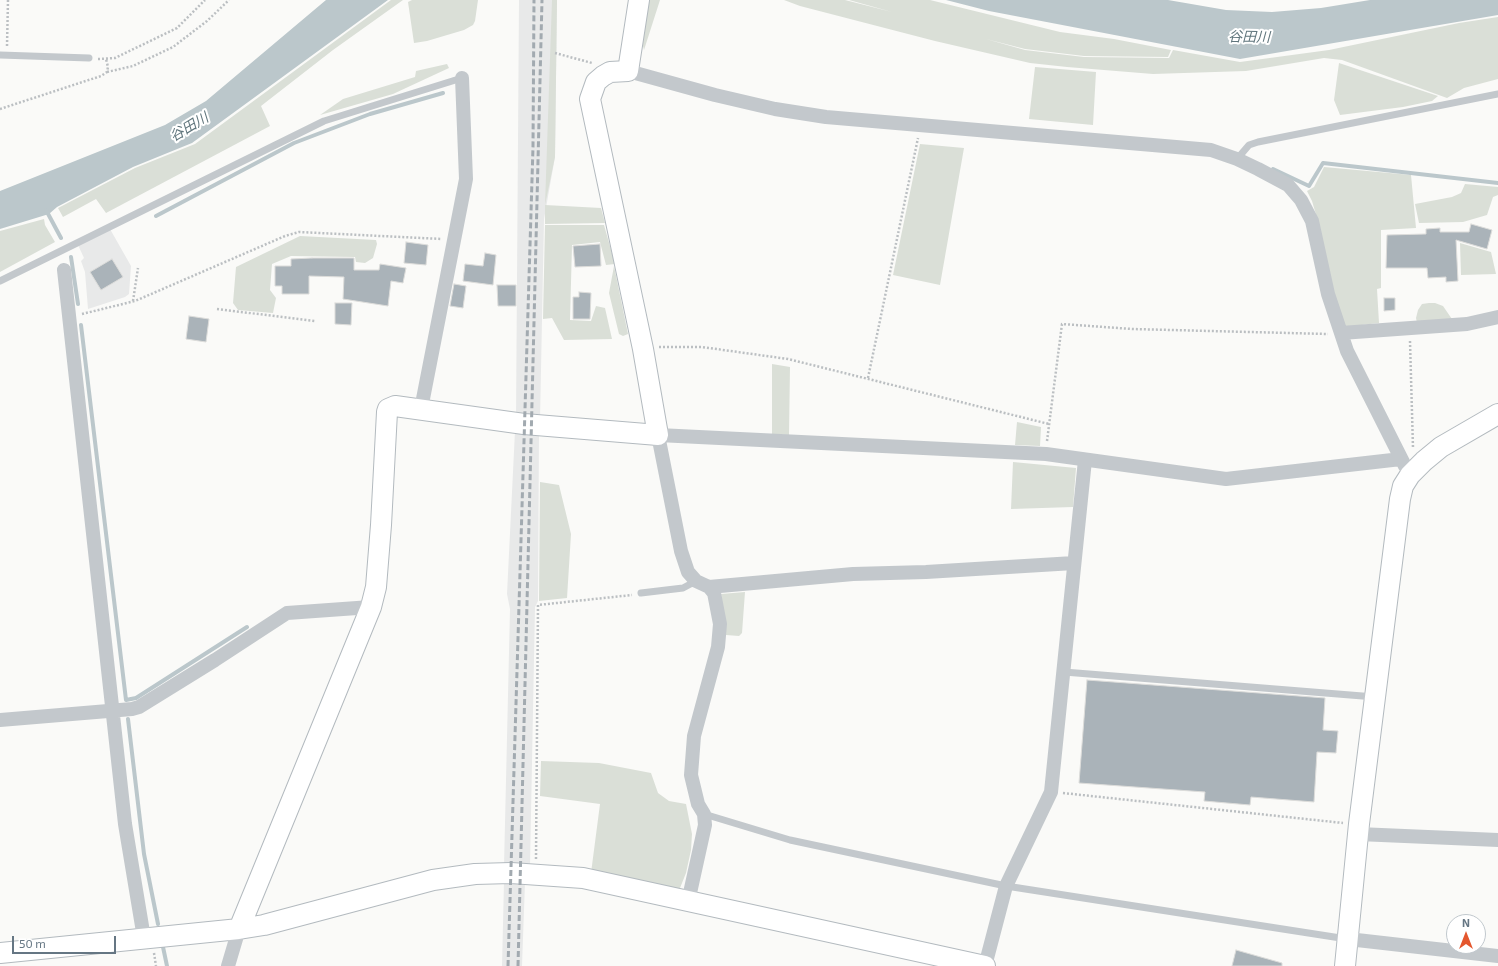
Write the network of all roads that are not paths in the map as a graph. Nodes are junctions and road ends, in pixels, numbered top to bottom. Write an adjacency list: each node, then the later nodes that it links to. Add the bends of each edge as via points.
1 (639, 0): 4 (street)
2 (4, 55): 3 (lane)
3 (89, 58)
4 (628, 71): 7 (street, via 775,109 826,117 1211,150); 14 (street, via 610,72 603,76 596,82 590,99 643,349)
5 (462, 78): 9 (lane, via 324,122); 12 (street, via 466,179)
6 (1498, 94): 7 (lane, via 1258,142 1249,145)
7 (1237, 159): 11 (street, via 1288,185 1312,221)
8 (64, 270): 24 (street)
9 (0, 281)
10 (1498, 318): 11 (street, via 1467,324)
11 (1336, 334): 16 (street)
12 (420, 409): 14 (street, via 524,424); 21 (street, via 395,406 387,412 376,587)
13 (1498, 414): 16 (street, via 1441,447 1424,460)
14 (658, 435): 15 (street, via 1046,454); 18 (street, via 681,551 688,572)
15 (1085, 460): 16 (street, via 1226,479); 17 (street)
16 (1405, 467): 23 (street)
17 (1074, 563): 19 (street, via 853,574); 22 (street)
18 (696, 582): 19 (street); 20 (lane, via 683,588)
19 (709, 588): 26 (street, via 714,594 720,624 718,647 694,736 691,775 698,804)
20 (641, 594)
21 (371, 607): 24 (street, via 286,613 139,707); 31 (street)
22 (1064, 672): 23 (lane); 29 (street, via 1051,792)
23 (1374, 697): 27 (street)
24 (113, 711): 25 (street); 32 (street, via 125,824)
25 (0, 720)
26 (704, 814): 29 (lane, via 790,840); 30 (street, via 705,825)
27 (1359, 829): 28 (street); 33 (street)
28 (1498, 840)
29 (1006, 886): 33 (lane); 37 (street)
30 (688, 902): 31 (street, via 583,878 535,874 475,874 433,880 264,925); 37 (street)
31 (238, 929): 32 (street); 36 (street)
32 (144, 938): 34 (street)
33 (1348, 939): 35 (street); 38 (street)
34 (0, 953)
35 (1498, 956)
36 (228, 966)
37 (985, 966)
38 (1345, 966)

